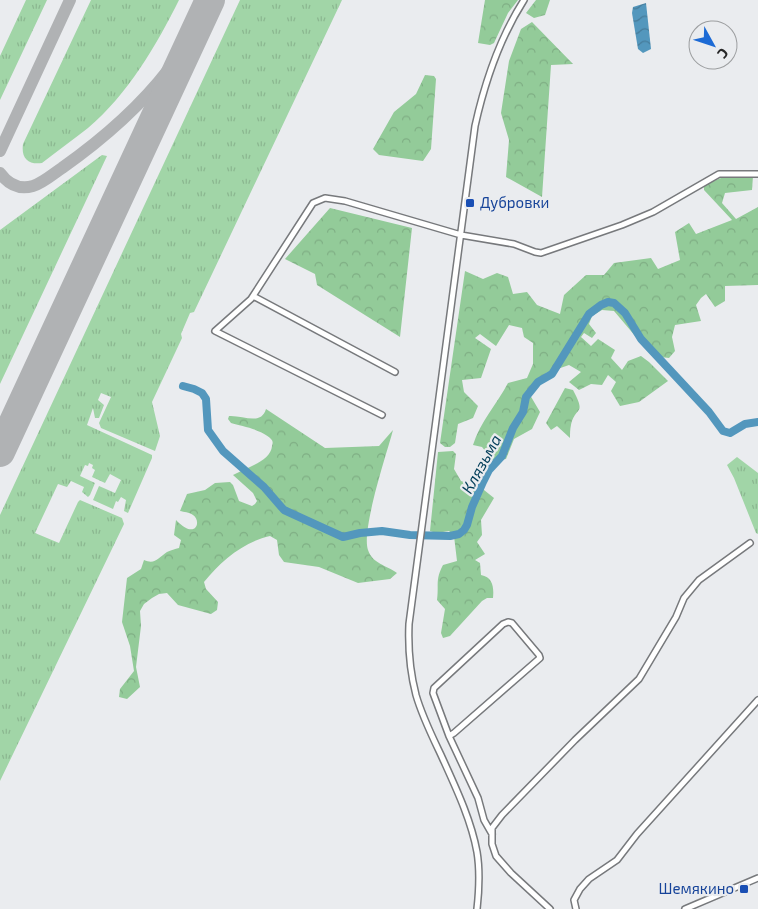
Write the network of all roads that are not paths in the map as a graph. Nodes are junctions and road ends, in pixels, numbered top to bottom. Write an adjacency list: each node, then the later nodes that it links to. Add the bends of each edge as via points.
1 (524, 0): 3 (street, via 500,43 482,98 475,126)
2 (758, 174): 3 (street, via 719,174 653,212 541,253 514,244)
3 (461, 234): 4 (street, via 325,198 313,203); 12 (street, via 409,624 410,664 416,696 451,778 477,852)
4 (253, 296): 5 (street); 6 (street, via 215,331)
5 (395, 372)
6 (382, 415)
7 (750, 543): 10 (street, via 698,580 684,598 639,678 502,815 492,828)
8 (758, 700): 14 (street, via 617,860 580,889 574,900)
9 (449, 736): 9 (street, via 434,688 503,624 512,623 539,655 538,661); 10 (street)
10 (492, 835): 13 (street, via 496,856)
11 (758, 878): 15 (street)
12 (477, 909)
13 (550, 909)
14 (576, 909)
15 (685, 909)

